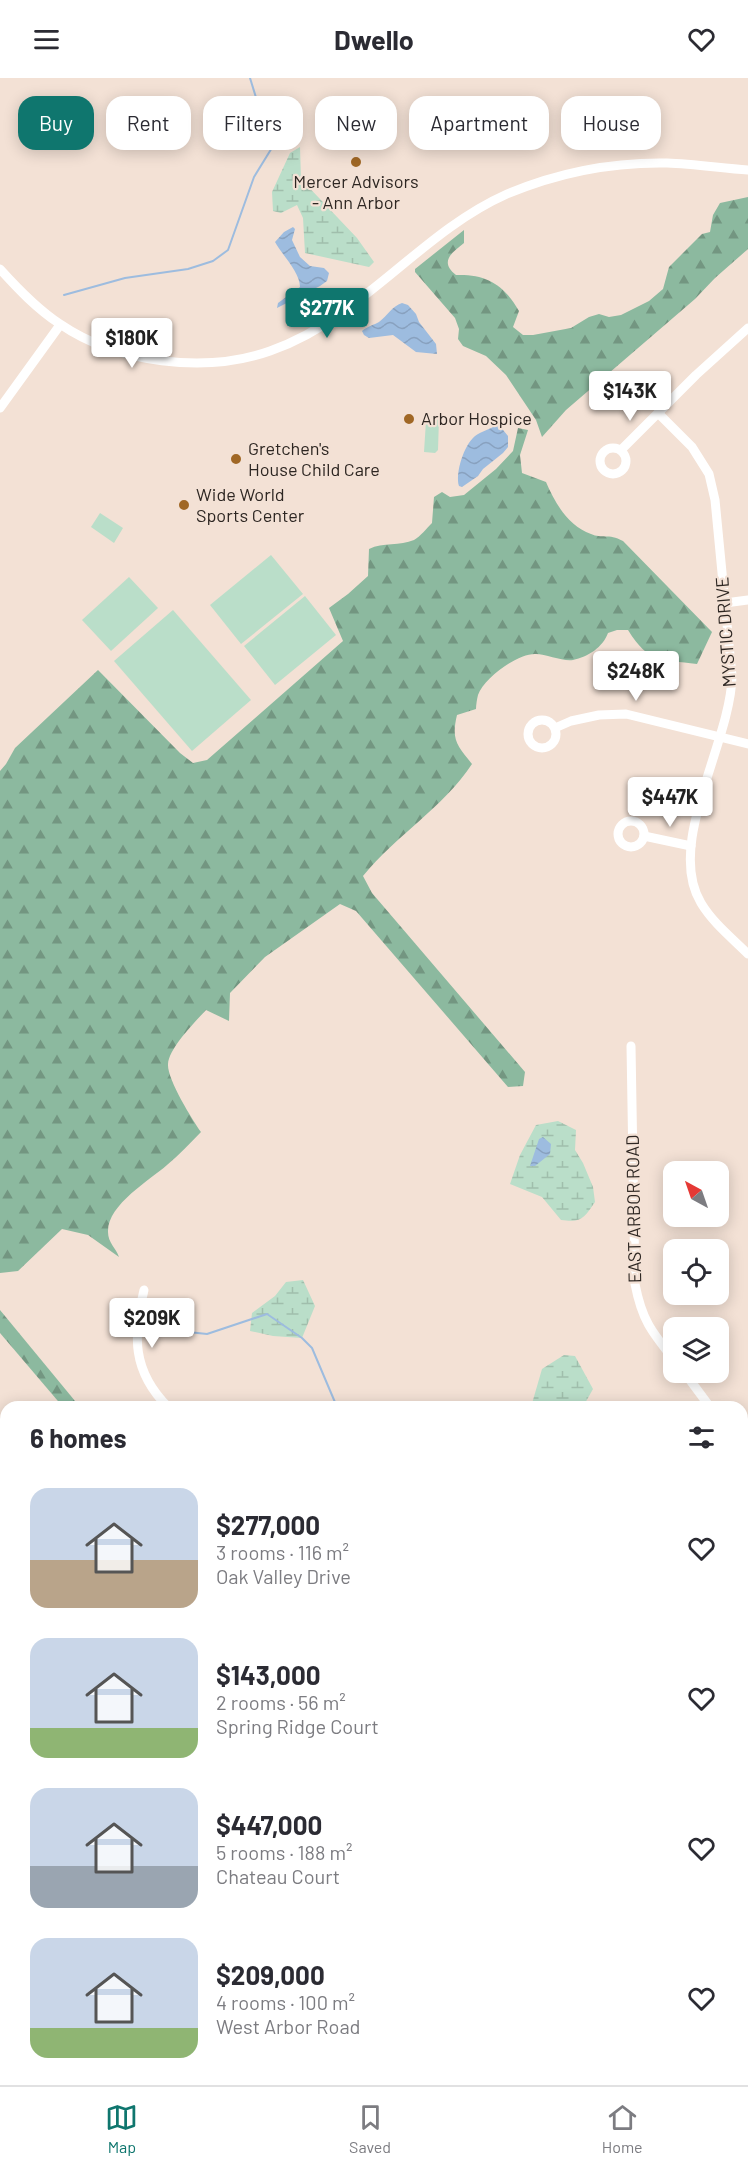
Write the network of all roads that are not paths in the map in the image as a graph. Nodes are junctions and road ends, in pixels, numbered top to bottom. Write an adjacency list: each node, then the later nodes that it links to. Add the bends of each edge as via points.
1 (748, 170): 3 (street, via 641,163 544,180 466,217 344,312 312,333 267,352 217,362 163,361 95,343)
2 (0, 269): 3 (street)
3 (60, 325): 5 (street)
4 (748, 328): 6 (street)
5 (0, 408)
6 (658, 413): 7 (street); 9 (street, MYSTIC DRIVE, via 692,447 709,474)
7 (621, 450)
8 (748, 600): 9 (street)
9 (725, 603): 11 (street, MYSTIC DRIVE, via 732,679)
10 (555, 728): 11 (street, via 599,715 626,714)
11 (720, 737): 12 (street); 14 (street, MYSTIC DRIVE)
12 (748, 744)
13 (644, 836): 14 (street)
14 (691, 846): 15 (street, MYSTIC DRIVE, via 690,872 701,903)
15 (748, 954)
16 (632, 1046): 18 (street, EAST ARBOR ROAD, via 635,1284 646,1323)
17 (144, 1290): 20 (street, via 137,1317 141,1369)
18 (663, 1345)
19 (692, 1383): 21 (street)
20 (162, 1401)
21 (706, 1401)

